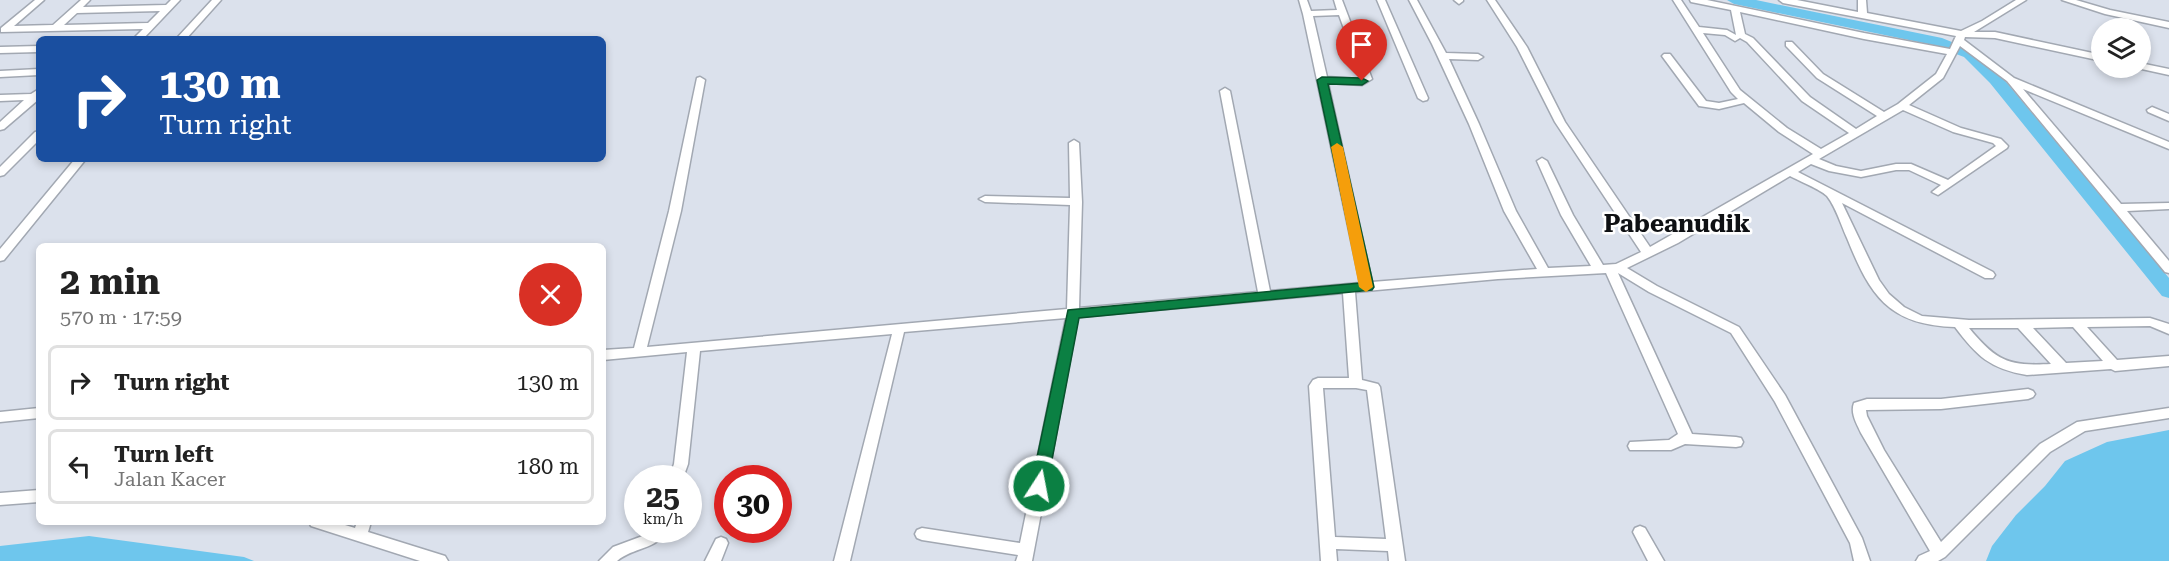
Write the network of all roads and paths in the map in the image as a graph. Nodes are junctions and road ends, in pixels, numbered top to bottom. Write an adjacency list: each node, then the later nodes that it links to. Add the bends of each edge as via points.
1 (40, 0): 28 (street)
2 (86, 0): 17 (street)
3 (176, 0): 16 (street)
4 (217, 0): 32 (street)
5 (1303, 0): 20 (street)
6 (1338, 0): 19 (street)
7 (1381, 0): 53 (street)
8 (1413, 0): 38 (street)
9 (1491, 0): 76 (street, via 1522,47 1560,122)
10 (1677, 0): 27 (street)
11 (1694, 0): 18 (street)
12 (1783, 0): 21 (street)
13 (1862, 0): 21 (street)
14 (2022, 0): 22 (street)
15 (2066, 0): 23 (street)
16 (169, 8): 17 (street); 24 (street)
17 (76, 10): 26 (street)
18 (1736, 10): 35 (street); 60 (street, via 1741,35 1806,99)
19 (1344, 12): 20 (street); 48 (street, via 1366,79)
20 (1308, 14): 48 (street)
21 (1863, 16): 35 (street)
22 (1985, 23): 29 (street); 35 (street)
23 (2169, 25)
24 (152, 26): 25 (street); 31 (street)
25 (110, 27): 26 (street); 30 (street)
26 (56, 28): 28 (street)
27 (1695, 29): 33 (street); 54 (street)
28 (3, 31)
29 (1995, 35): 35 (street); 40 (street)
30 (100, 36)
31 (141, 36)
32 (184, 36)
33 (1735, 38)
34 (1789, 44): 57 (street, via 1820,75)
35 (1957, 45): 46 (street); 55 (street, via 1940,76)
36 (36, 49): 37 (street)
37 (0, 50)
38 (1442, 56): 41 (street); 80 (street, via 1510,211)
39 (1667, 56): 54 (street, via 1703,104 1719,106)
40 (2091, 56)
41 (1478, 57)
42 (2151, 68): 44 (street)
43 (36, 72): 45 (street)
44 (2169, 72)
45 (0, 74)
46 (2010, 79): 63 (street); 75 (street)
47 (700, 80): 92 (street, via 675,211)
48 (1322, 80): 82 (street)
49 (1225, 91): 84 (street)
50 (36, 95): 52 (street)
51 (36, 96): 59 (street)
52 (0, 98)
53 (1423, 98)
54 (1746, 100): 64 (street)
55 (1902, 106): 57 (street); 69 (street, via 2003,146)
56 (2152, 110): 58 (street)
57 (1885, 117): 60 (street)
58 (2169, 118)
59 (0, 127)
60 (1856, 133): 64 (street)
61 (36, 137): 67 (street)
62 (1074, 143): 73 (street)
63 (2169, 146)
64 (1816, 157): 68 (street); 69 (street, via 1833,170 1861,174 1911,167)
65 (1542, 160): 78 (street, via 1567,215)
66 (79, 162): 77 (street)
67 (1, 170)
68 (1790, 172): 71 (street); 76 (street)
69 (1949, 184): 70 (street)
70 (1938, 192)
71 (1831, 194): 81 (street); 86 (street, via 1878,291 1904,313 1918,319)
72 (985, 199): 73 (street)
73 (1076, 202): 85 (street)
74 (2169, 206): 75 (street)
75 (2119, 208): 79 (street)
76 (1648, 253): 78 (street)
77 (0, 257)
78 (1609, 269): 80 (street); 102 (street, via 1684,431); 125 (street, via 1735,330 1780,399 1857,542)
79 (2169, 269)
80 (1545, 273): 82 (street)
81 (1989, 275)
82 (1367, 287): 83 (street)
83 (1349, 289): 84 (street); 97 (street)
84 (1265, 296): 85 (street)
85 (1073, 314): 89 (street); 117 (street)
86 (1958, 323): 88 (street); 96 (street, via 1982,352 2006,368)
87 (2076, 323): 88 (street); 90 (street, via 2150,322); 95 (street)
88 (2022, 324): 96 (street)
89 (899, 329): 91 (street); 121 (street)
90 (2169, 330)
91 (693, 348): 92 (street); 105 (street)
92 (639, 352): 93 (street)
93 (606, 355)
94 (2169, 361): 95 (street)
95 (2115, 366): 96 (street)
96 (2063, 368)
97 (1356, 383): 114 (street, via 1316,386); 115 (street, via 1373,387)
98 (2028, 394): 116 (street, via 1941,405 1859,407 1858,415 1869,437)
99 (36, 413): 101 (street)
100 (2169, 413): 116 (street, via 2082,426 2045,448)
101 (0, 417)
102 (1684, 439): 103 (street); 104 (street, via 1671,445)
103 (1736, 442)
104 (1635, 446)
105 (681, 465)
106 (36, 496): 107 (street)
107 (0, 498)
108 (336, 525): 109 (street)
109 (362, 529): 118 (street)
110 (1640, 532): 124 (street)
111 (922, 534): 117 (street)
112 (640, 543): 119 (street, via 618,551)
113 (721, 543): 120 (street)
114 (1327, 543): 115 (street); 122 (street)
115 (1394, 545): 123 (street)
116 (1940, 553): 126 (street)
117 (1025, 556)
118 (440, 561)
119 (607, 561)
120 (713, 561)
121 (842, 561)
122 (1329, 561)
123 (1396, 561)
124 (1656, 561)
125 (1862, 561)
126 (1924, 561)

